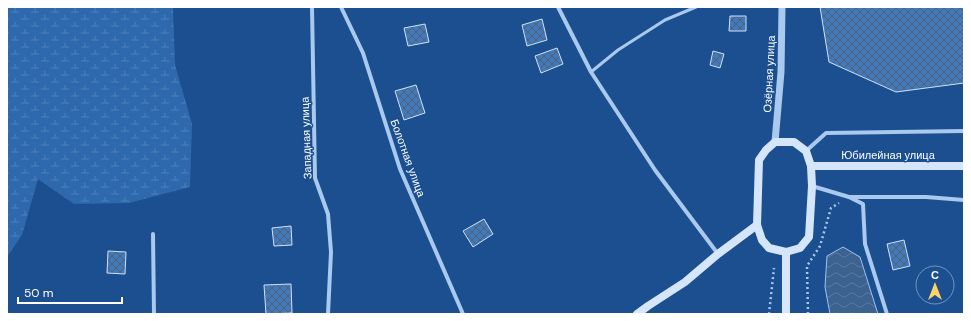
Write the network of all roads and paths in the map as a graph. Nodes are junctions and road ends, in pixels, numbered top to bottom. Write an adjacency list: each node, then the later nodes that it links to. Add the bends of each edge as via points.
1 (312, 7): 21 (street, Западная улица, via 315,178 328,214 331,252)
2 (341, 7): 22 (street, Болотная улица, via 363,53 400,169)
3 (558, 7): 6 (street)
4 (696, 7): 6 (lane, via 665,20 618,50)
5 (782, 7): 8 (street, Озёрная улица, via 782,72)
6 (591, 72): 18 (street, via 655,170)
7 (964, 131): 9 (street, via 826,133)
8 (775, 142): 9 (main road, via 794,142); 15 (main road, via 759,160)
9 (806, 151): 10 (main road)
10 (811, 166): 11 (main road, Юбилейная улица); 12 (main road)
11 (964, 166)
12 (812, 186): 13 (street); 17 (main road, via 809,237 800,248)
13 (849, 197): 14 (street, via 926,197); 26 (path, via 831,208 820,246 807,266); 27 (street, via 863,204 865,244)
14 (964, 200)
15 (757, 225): 17 (main road, via 762,240 769,248); 18 (main road)
16 (153, 234): 20 (street)
17 (786, 252): 19 (main road)
18 (718, 254): 23 (main road, via 685,282)
19 (786, 266): 24 (path, via 774,268); 25 (main road)
20 (154, 314)
21 (328, 314)
22 (463, 314)
23 (638, 314)
24 (769, 314)
25 (786, 314)
26 (808, 314)
27 (887, 314)

